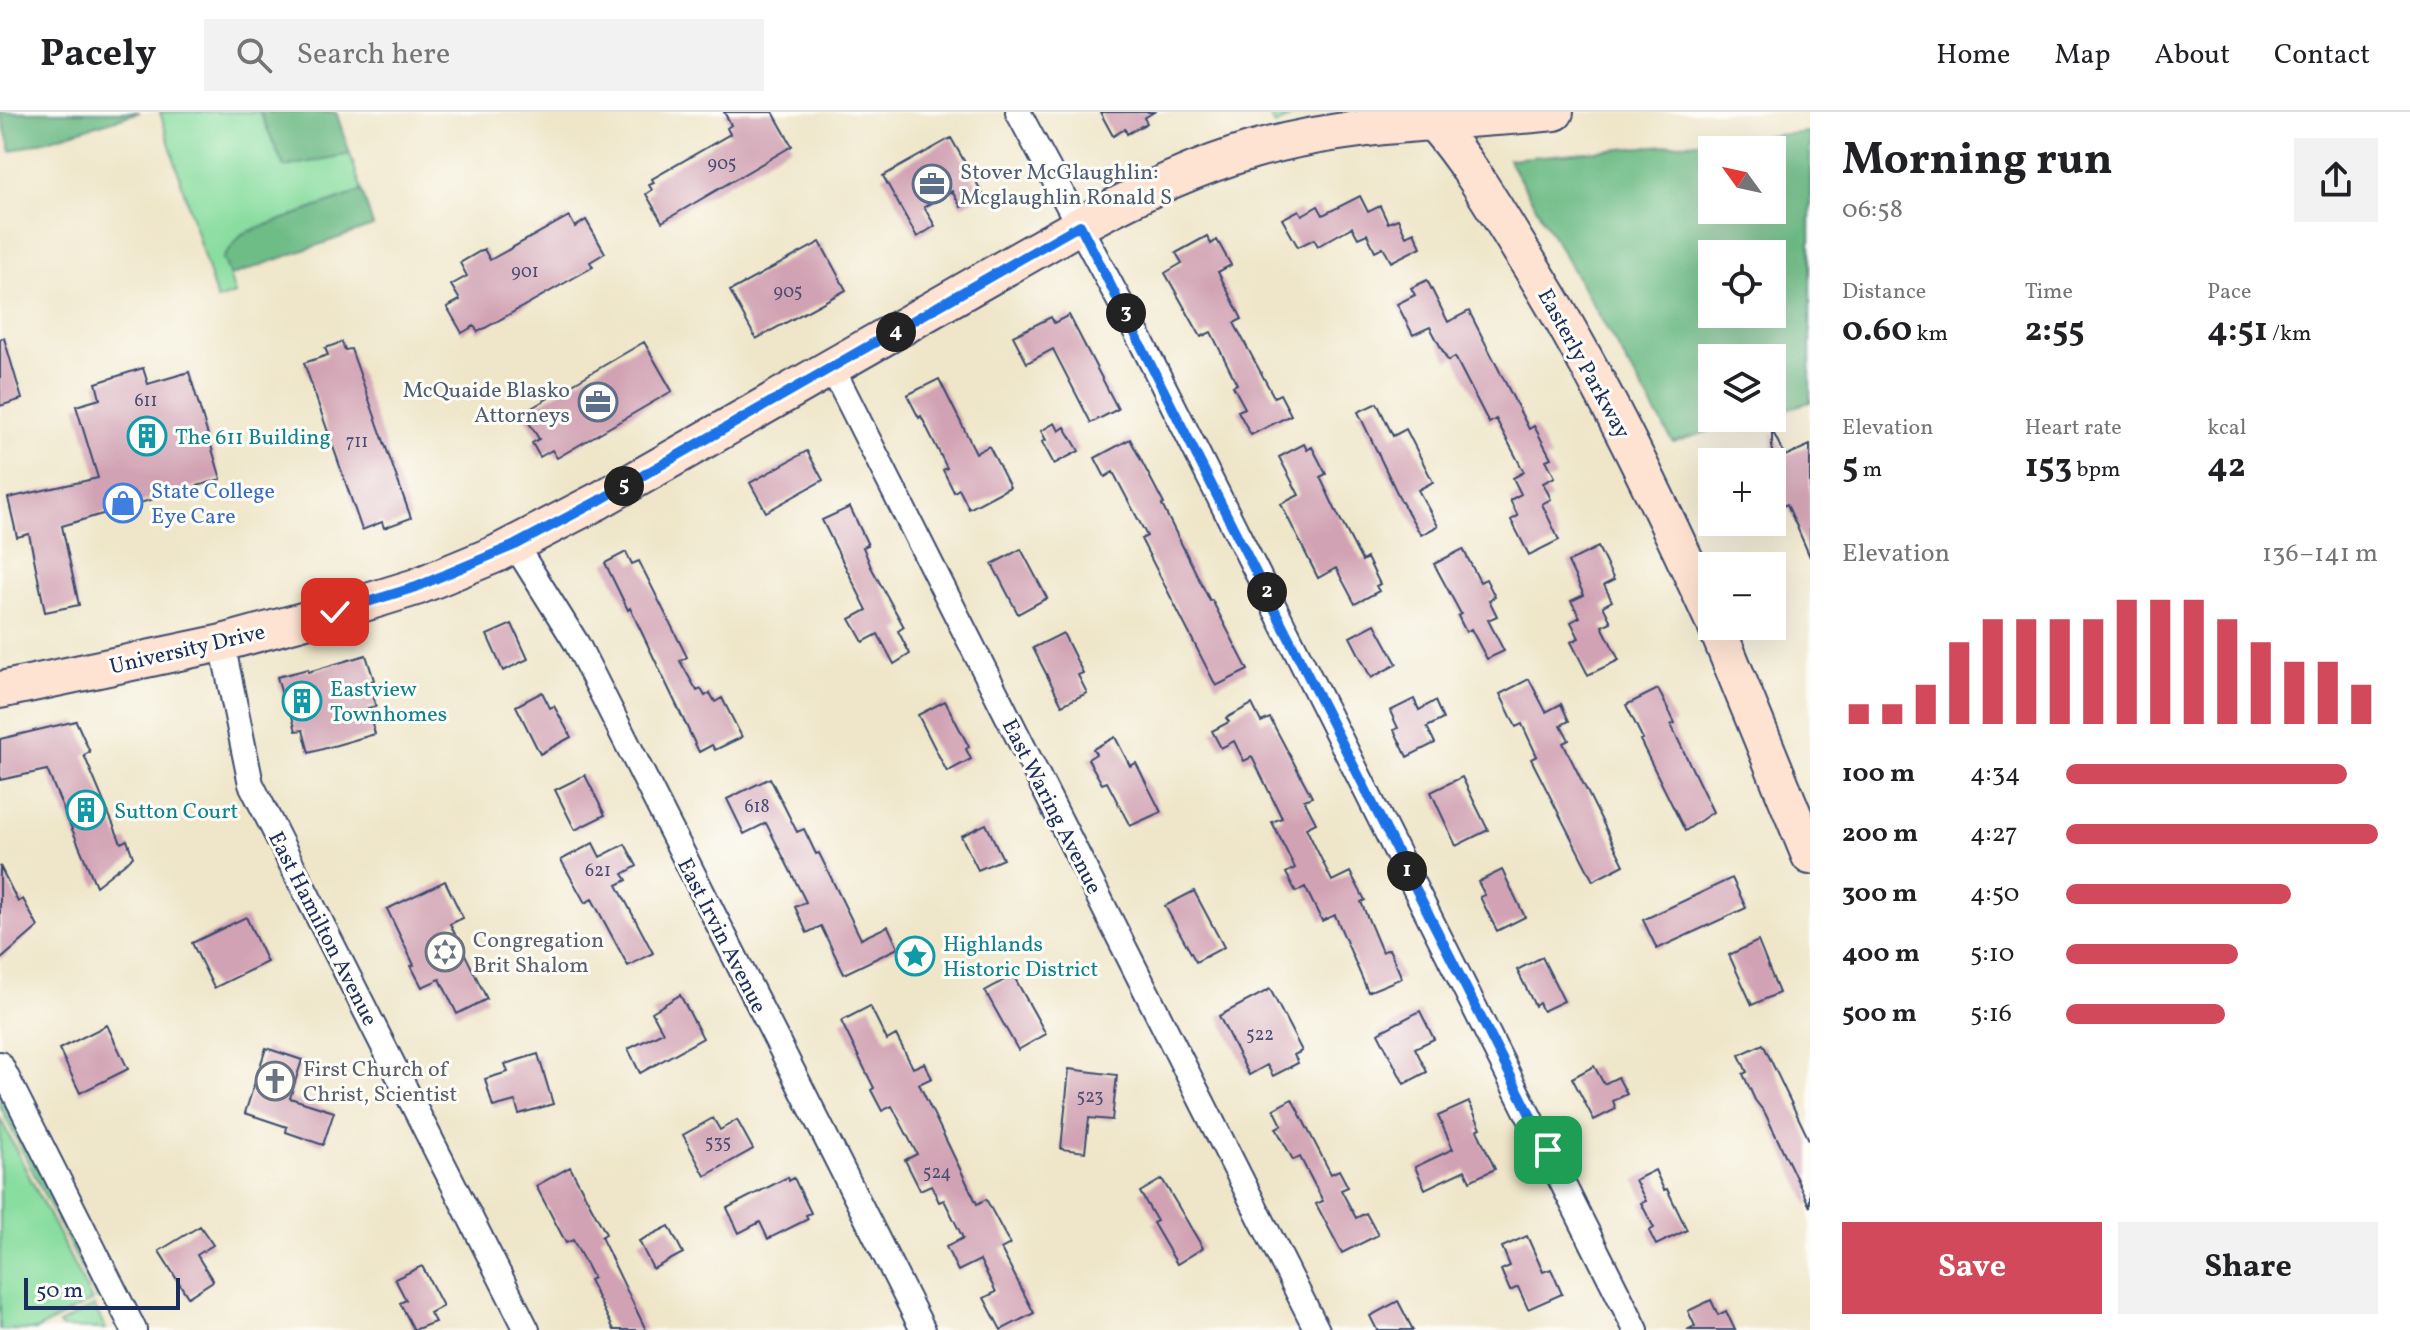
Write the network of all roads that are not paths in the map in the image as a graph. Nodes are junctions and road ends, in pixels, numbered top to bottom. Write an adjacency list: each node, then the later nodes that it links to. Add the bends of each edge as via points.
1 (1018, 112): 6 (street)
2 (1312, 112): 5 (main road)
3 (1555, 112): 4 (main road, University Drive)
4 (1429, 118): 5 (main road, University Drive); 9 (main road, Easterly Parkway, via 1459,151 1558,312 1624,432)
5 (1274, 145): 6 (main road, University Drive, via 1207,165)
6 (1080, 225): 7 (main road, University Drive); 19 (street)
7 (832, 368): 8 (main road, University Drive); 18 (street, East Waring Avenue)
8 (515, 545): 11 (main road, University Drive, via 416,587); 17 (street, East Irvin Avenue, via 577,644)
9 (1698, 588)
10 (1722, 640): 13 (main road)
11 (222, 643): 12 (main road, University Drive); 16 (street, East Hamilton Avenue, via 251,784)
12 (0, 690)
13 (1810, 856)
14 (0, 1064): 15 (street)
15 (134, 1330)
16 (527, 1330)
17 (923, 1330)
18 (1317, 1330)
19 (1636, 1330)

